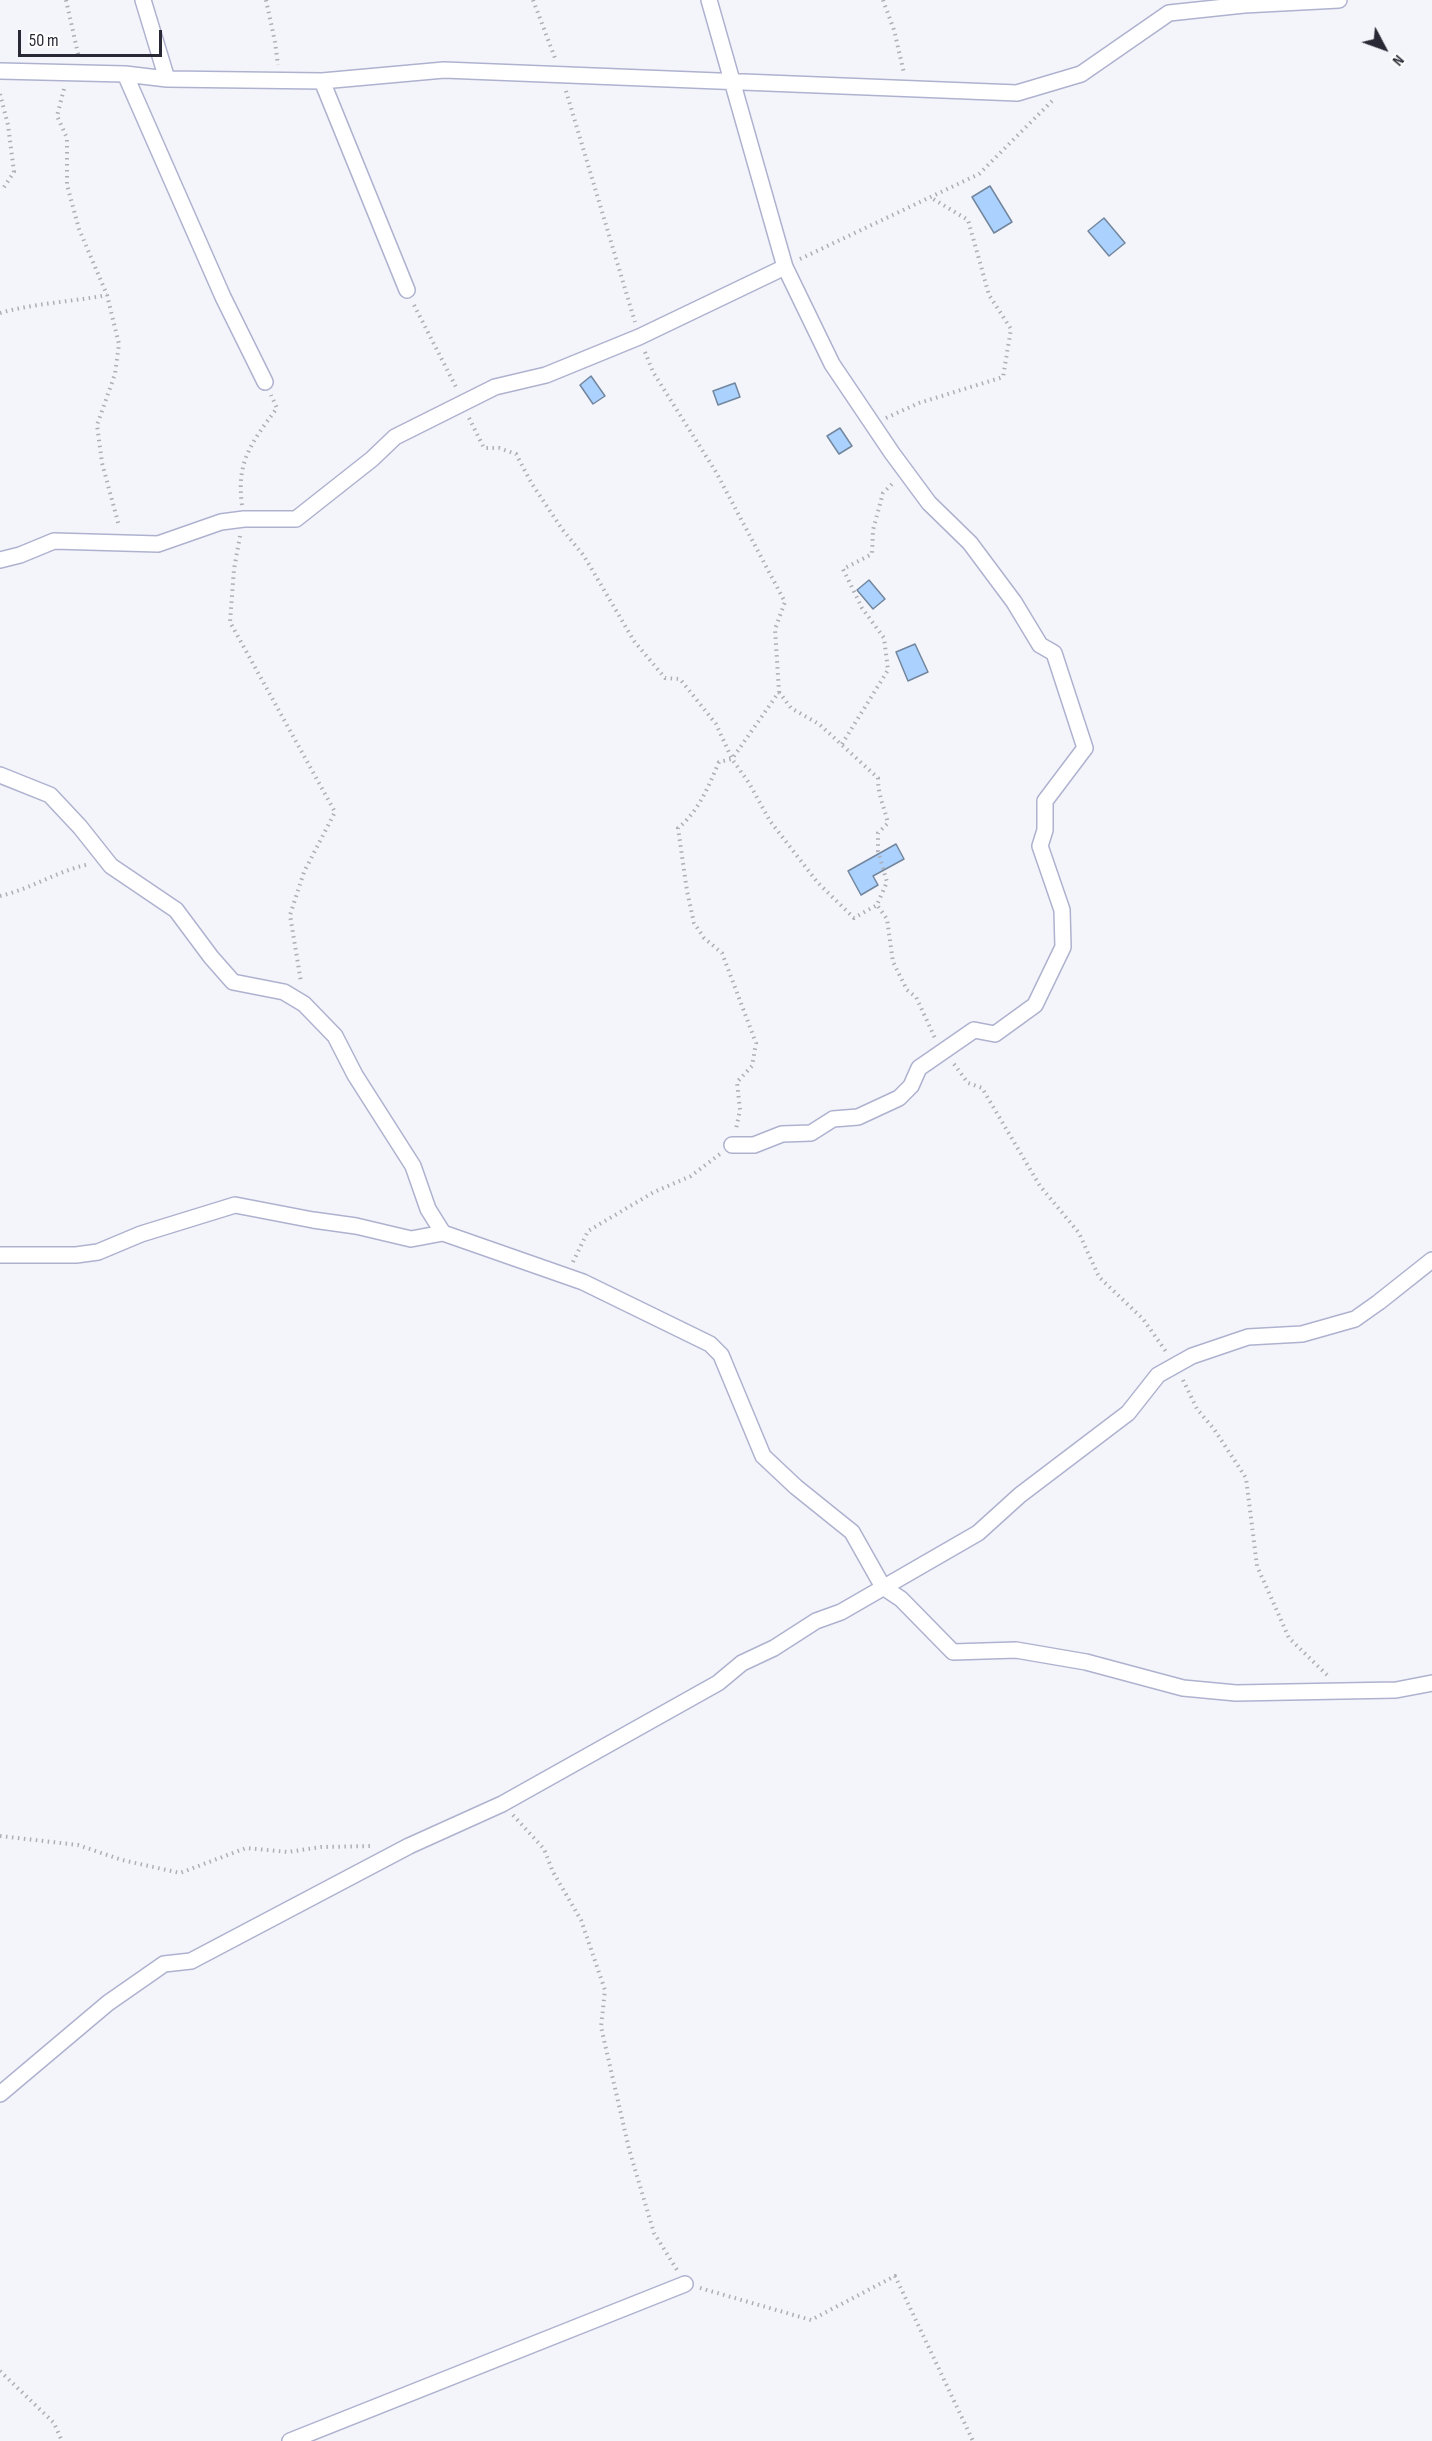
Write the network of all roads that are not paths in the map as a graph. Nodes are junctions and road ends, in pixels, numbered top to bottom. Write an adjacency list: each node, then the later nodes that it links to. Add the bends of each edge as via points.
1 (143, 0): 6 (street)
2 (710, 0): 8 (street)
3 (1339, 0): 8 (street, via 1169,13 1081,74 1017,93)
4 (0, 71): 5 (street)
5 (125, 74): 6 (street); 11 (street)
6 (167, 79): 7 (street)
7 (322, 81): 8 (street, via 444,70); 10 (street)
8 (734, 81): 9 (street)
9 (785, 267): 12 (street, via 639,337 546,375 495,387 395,437 296,519 221,522 158,544 54,541); 14 (street, via 832,364 892,453 929,503 969,543 1014,602 1040,645 1054,653 1085,748 1045,801 1046,830 1040,846 1062,910 1063,947 1035,1005 995,1034 974,1030 919,1068 911,1086 899,1098 858,1117 833,1119 811,1133 782,1134 754,1145)
10 (407, 290)
11 (265, 382)
12 (0, 560)
13 (0, 775): 15 (street, via 50,795 111,866 176,910 233,982 284,992 304,1004 334,1036 413,1166 428,1209)
14 (732, 1145)
15 (443, 1233): 16 (street, via 411,1239 235,1205 141,1234 98,1252); 18 (street, via 583,1282 710,1344 721,1355 763,1456 852,1532)
16 (0, 1255)
17 (1432, 1260): 18 (street, via 1355,1319 1302,1334 1248,1337 1192,1356 1158,1375 1128,1413 1020,1495 978,1533)
18 (883, 1587): 19 (street, via 901,1599 953,1652 1016,1650 1086,1662 1183,1688 1236,1694 1396,1690); 20 (street, via 742,1663 717,1683 502,1804 409,1846 191,1961 164,1964 108,2003)
19 (1432, 1683)
20 (0, 2094)
21 (685, 2284): 22 (street)
22 (290, 2441)

